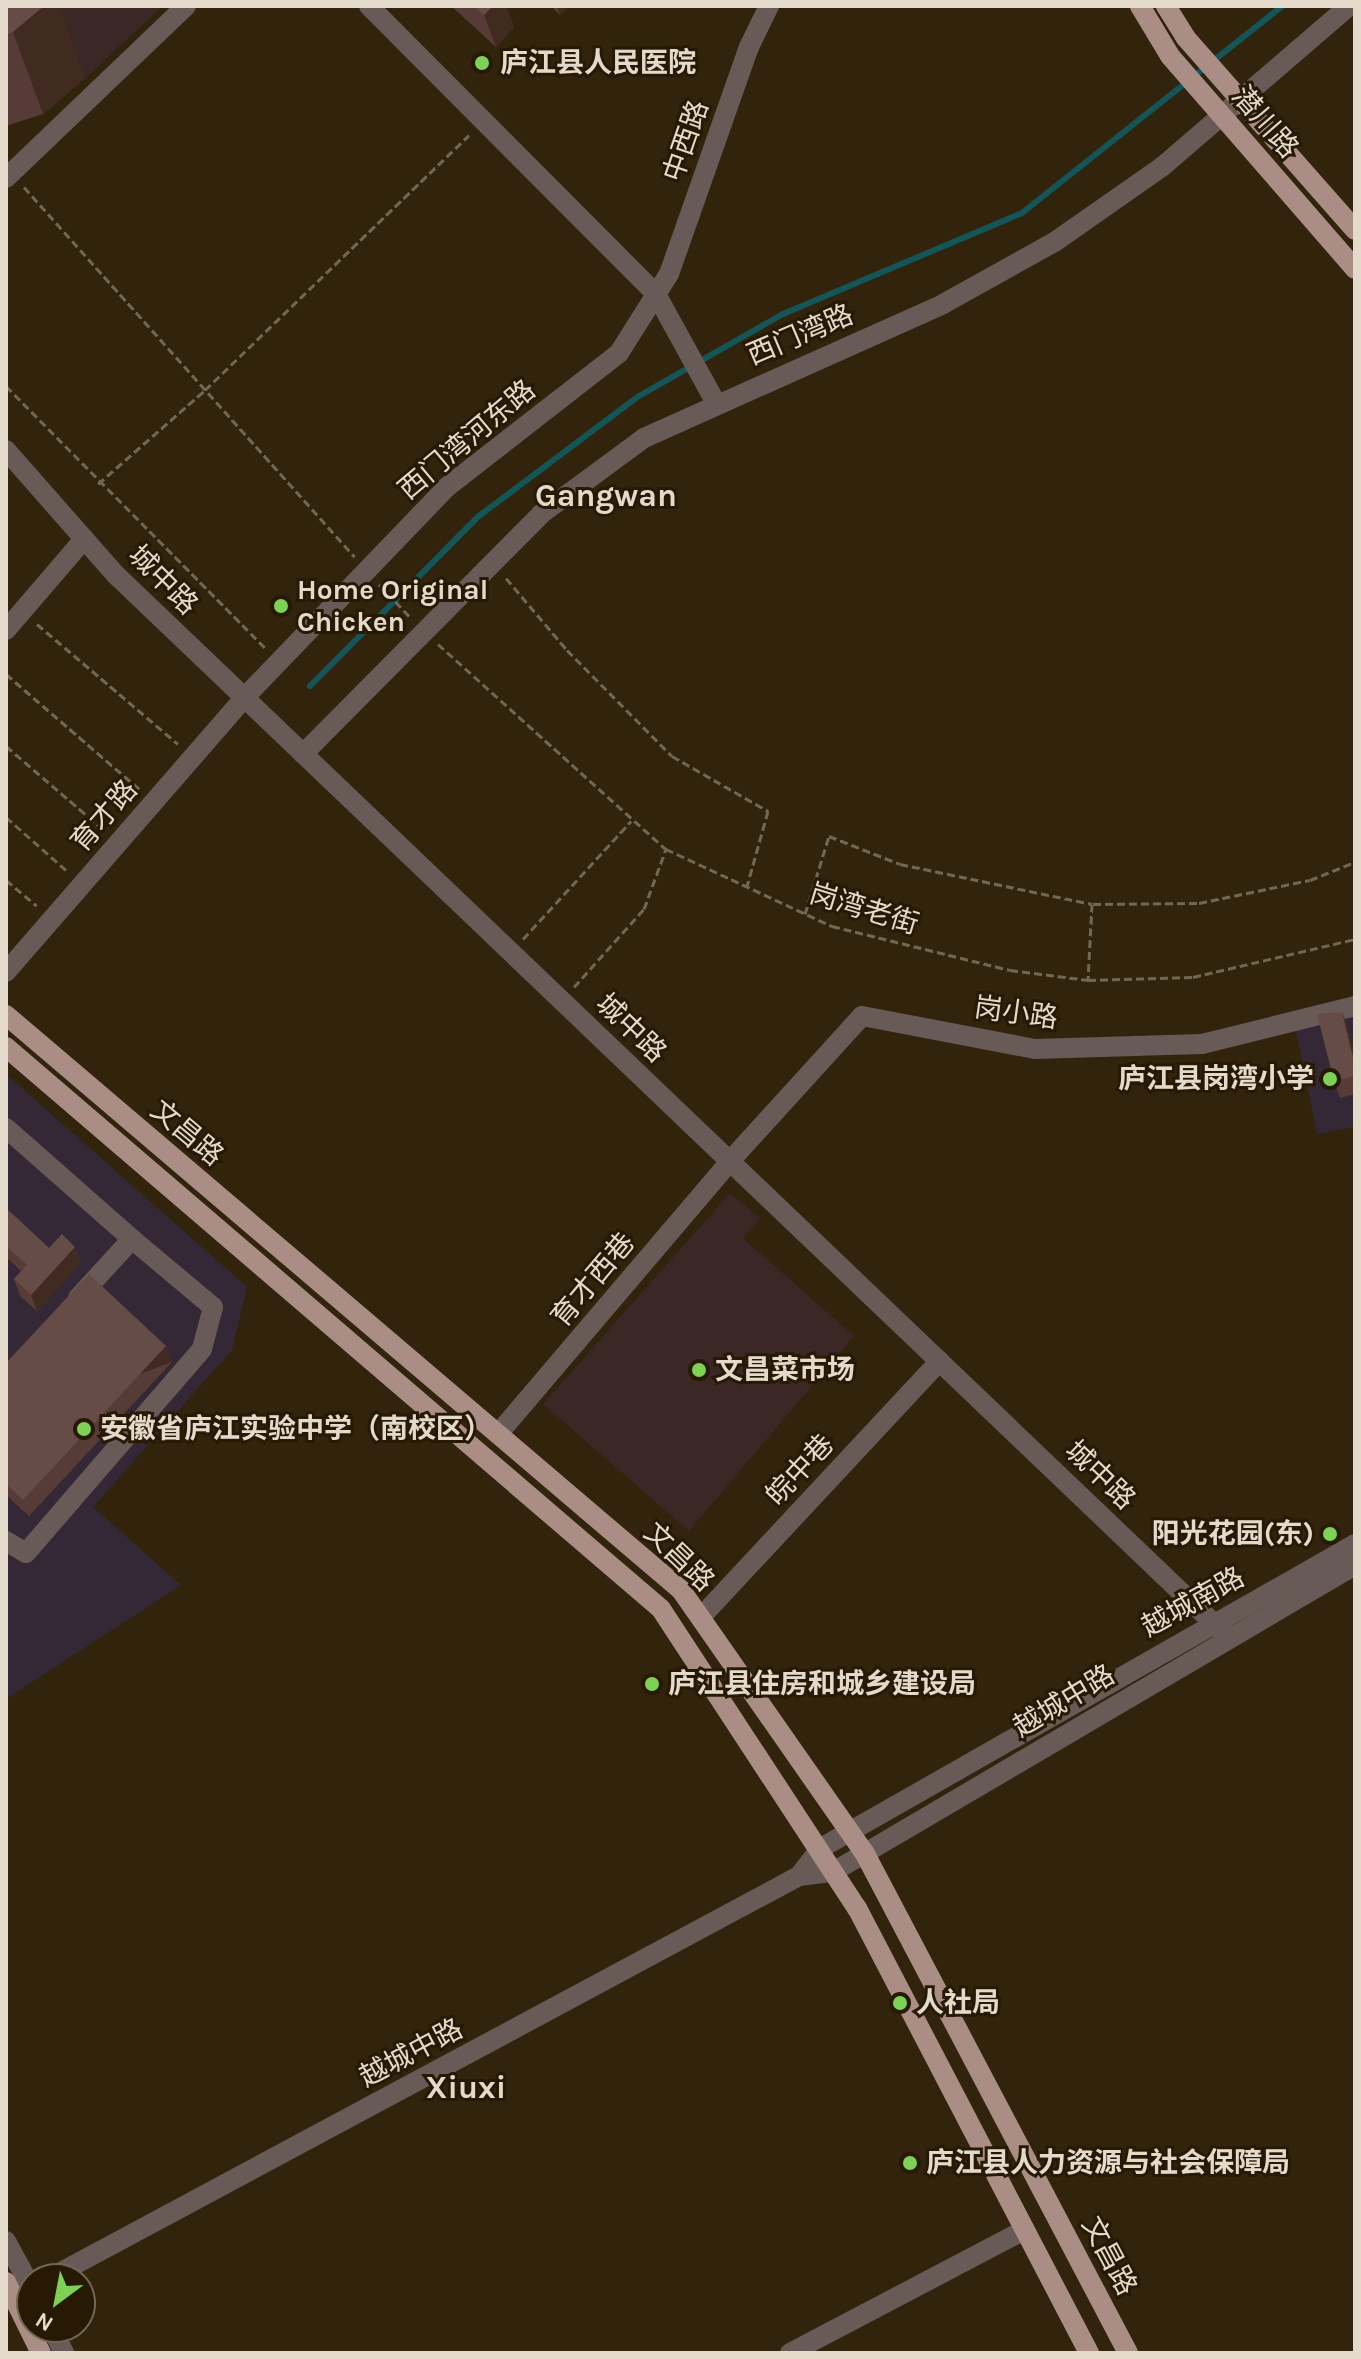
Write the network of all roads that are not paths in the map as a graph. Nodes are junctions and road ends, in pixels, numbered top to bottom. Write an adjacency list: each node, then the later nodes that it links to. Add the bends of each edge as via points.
1 (186, 6): 9 (street)
2 (369, 6): 12 (street)
3 (769, 6): 12 (street, 中西路, via 749,47 669,274)
4 (1140, 6): 8 (main road, 潜川路, via 1170,56)
5 (1166, 6): 7 (main road, 潜川路, via 1185,37)
6 (1349, 6): 7 (street, 西门湾路, via 1315,40)
7 (1241, 97): 8 (street, 西门湾路); 10 (main road, 潜川路)
8 (1221, 113): 11 (main road, 潜川路); 13 (street, 西门湾路, via 1163,166 1056,241 943,304)
9 (8, 173)
10 (1355, 230)
11 (1355, 269)
12 (656, 294): 13 (street); 17 (street, 西门湾河东路, via 619,353 447,487)
13 (716, 403): 18 (street, 西门湾路, via 644,438 541,514)
14 (6, 450): 15 (street, 城中路)
15 (84, 539): 16 (street); 17 (street, 城中路)
16 (6, 630)
17 (244, 698): 18 (street, 城中路); 19 (street, 育才路)
18 (303, 754): 24 (street, 城中路)
19 (6, 972)
20 (1355, 1006): 24 (street, 岗小路, via 1202,1044 1035,1049 862,1016)
21 (6, 1015): 28 (main road, 文昌路)
22 (6, 1047): 36 (main road, 文昌路, via 661,1609)
23 (6, 1128): 25 (street)
24 (730, 1161): 27 (street, 城中路); 28 (street, 育才西巷)
25 (132, 1239): 26 (street); 29 (street, via 213,1307 202,1349 26,1553)
26 (58, 1319)
27 (940, 1361): 32 (street, 皖中巷); 33 (street, 城中路)
28 (498, 1434): 32 (main road, 文昌路, via 681,1590)
29 (6, 1541)
30 (1355, 1544): 33 (street, 越城南路)
31 (1355, 1565): 34 (street, 越城中路)
32 (701, 1617): 35 (main road, 文昌路)
33 (1213, 1621): 34 (street, 城中路); 35 (street, 越城南路)
34 (1228, 1637): 37 (street, 越城中路)
35 (852, 1831): 36 (street, 越城中路); 37 (main road, 文昌路)
36 (821, 1848): 38 (main road, 文昌路); 39 (street, 越城中路)
37 (864, 1852): 38 (street, 越城中路); 46 (main road, 文昌路)
38 (833, 1872): 39 (street, 越城中路); 40 (main road, 文昌路, via 857,1908)
39 (799, 1876): 42 (street, 越城中路)
40 (1024, 2230): 44 (street); 45 (main road, 文昌路)
41 (6, 2241): 43 (street)
42 (78, 2263)
43 (16, 2277)
44 (790, 2353)
45 (1089, 2353)
46 (1128, 2353)

